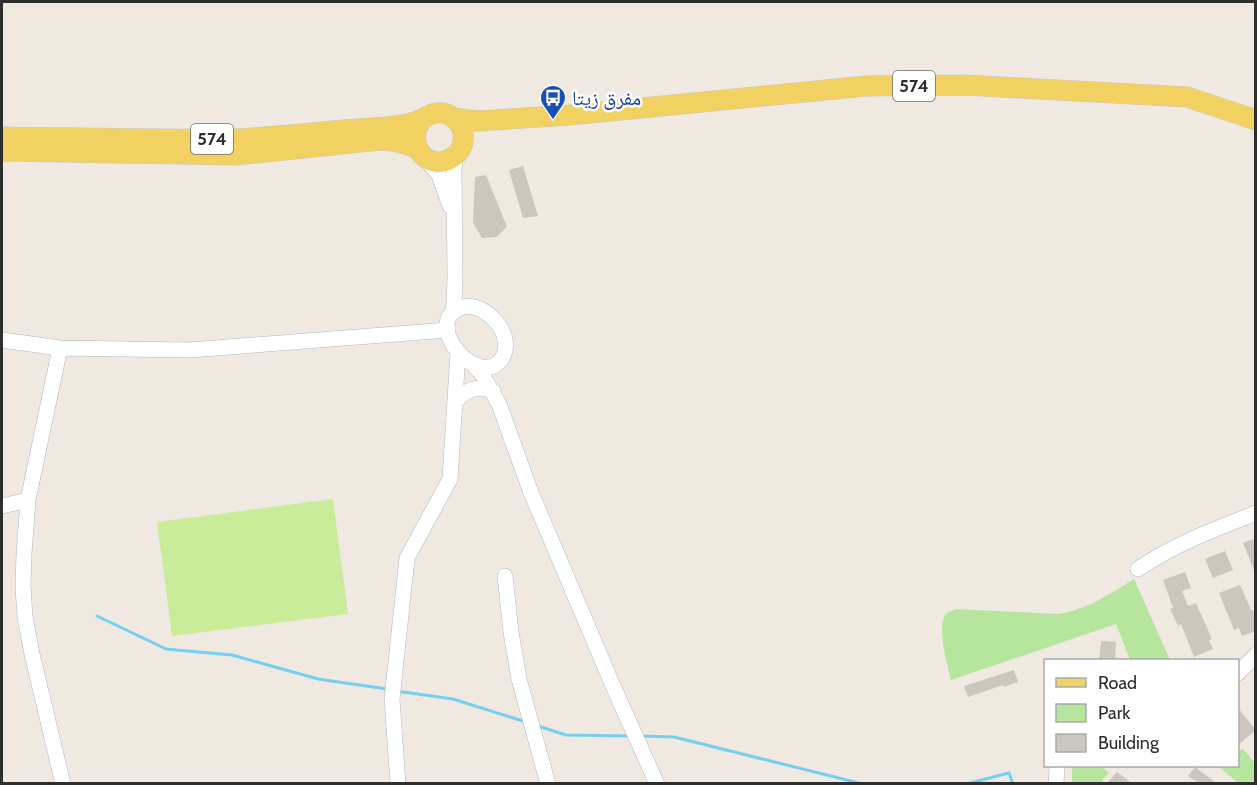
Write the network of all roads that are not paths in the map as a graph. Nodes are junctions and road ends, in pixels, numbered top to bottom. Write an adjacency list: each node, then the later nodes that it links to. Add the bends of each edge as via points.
1 (570, 115): 2 (main road, 574, via 478,121); 4 (main road, 574, via 866,86 964,85 1187,97); 6 (main road, 574, via 489,130)
2 (454, 118): 3 (main road, 574, via 436,113); 6 (main road, via 464,136)
3 (422, 120): 5 (main road, 574, via 237,140); 8 (main road, via 415,134)
4 (1256, 120)
5 (2, 137)
6 (459, 151): 8 (main road, 574, via 438,162); 9 (street, via 454,169)
7 (2, 152): 8 (main road, 574, via 236,154 393,140)
8 (420, 153): 9 (street, via 439,175)
9 (454, 217): 10 (street)
10 (455, 278): 11 (street); 12 (street)
11 (476, 307): 12 (street, via 460,307); 17 (street, via 502,331)
12 (453, 312): 13 (street)
13 (448, 330): 15 (street, via 190,350); 16 (street)
14 (2, 340): 15 (street)
15 (60, 348): 22 (street)
16 (458, 352): 18 (street); 20 (street)
17 (502, 358): 18 (street, via 489,366); 21 (street)
18 (473, 364): 19 (street)
19 (493, 391): 20 (street, via 475,388); 21 (street)
20 (455, 402): 31 (street, via 450,478 407,558 392,699)
21 (501, 409): 33 (street, via 530,490)
22 (28, 500): 23 (street); 30 (street, via 25,617)
23 (2, 506)
24 (1256, 513): 25 (street, via 1181,544)
25 (1138, 569)
26 (505, 576): 32 (street, via 519,679)
27 (1256, 655): 28 (street)
28 (1239, 672)
29 (1057, 767): 34 (street)
30 (63, 783)
31 (398, 783)
32 (548, 783)
33 (657, 783)
34 (1056, 783)

